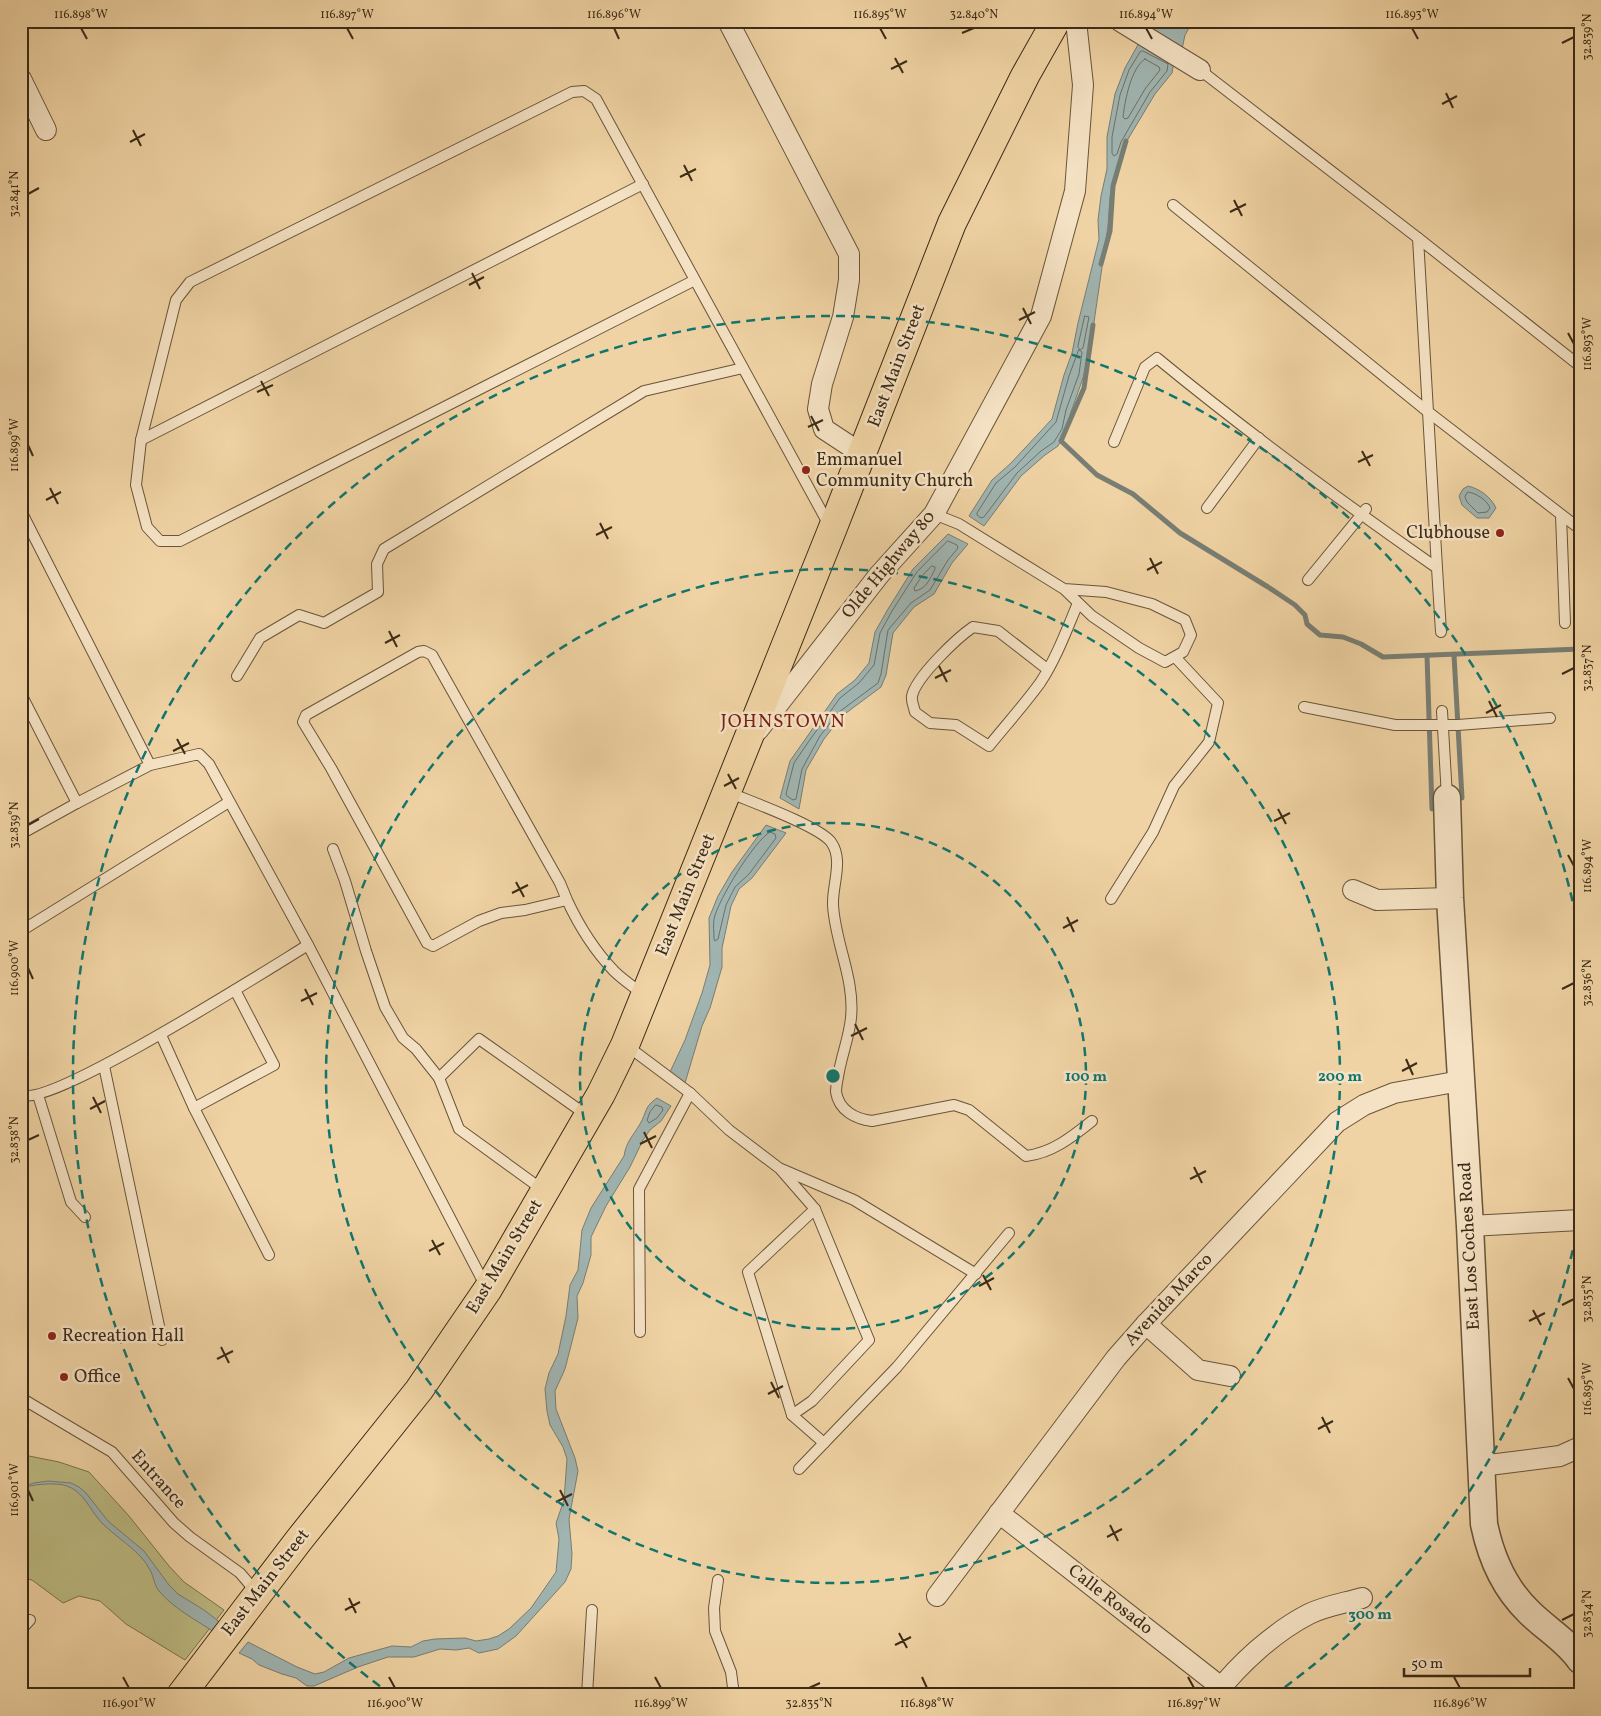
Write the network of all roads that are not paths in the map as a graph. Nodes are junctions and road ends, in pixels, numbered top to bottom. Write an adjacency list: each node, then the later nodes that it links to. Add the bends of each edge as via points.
1 (728, 21): 18 (street, via 849,254 843,317 822,384 818,409 824,429)
2 (1056, 21): 18 (main road, East Main Street, via 1025,76 952,224)
3 (1076, 21): 22 (street, Olde Highway 80, via 1083,85 1075,191 1041,316)
4 (1125, 24): 5 (street)
5 (1200, 70): 10 (lane)
6 (21, 78): 7 (street)
7 (46, 130)
8 (643, 184): 11 (lane); 16 (lane); 16 (lane, via 596,99 584,91 572,92 190,282 176,300)
9 (1172, 205): 14 (lane)
10 (1418, 238): 12 (lane); 14 (lane)
11 (695, 280): 13 (lane); 16 (lane, via 180,540 160,541 147,527 136,485)
12 (1580, 366)
13 (743, 368): 24 (lane); 34 (lane, via 644,391 442,513 384,549 377,564 378,592 324,623 299,615 260,638)
14 (1428, 411): 23 (lane); 26 (lane)
15 (1258, 438): 17 (lane, via 1157,358 1145,367); 19 (lane); 21 (lane)
16 (142, 440)
17 (1114, 442)
18 (862, 454): 24 (main road, East Main Street)
19 (1207, 508)
20 (21, 511): 41 (lane)
21 (1363, 512): 26 (lane); 27 (lane)
22 (934, 514): 28 (lane, via 959,524); 40 (street, Olde Highway 80, via 873,582)
23 (1561, 515): 25 (lane); 30 (lane)
24 (832, 530): 40 (main road, East Main Street)
25 (1580, 530)
26 (1437, 568): 31 (lane)
27 (1308, 580)
28 (1064, 589): 29 (lane); 32 (lane, via 1106,592 1152,604 1185,620 1191,635 1183,652)
29 (1078, 603): 32 (lane, via 1139,648 1165,662); 33 (lane)
30 (1565, 623)
31 (1441, 632)
32 (1175, 657): 50 (lane, via 1218,703 1209,742 1174,786 1153,832)
33 (1047, 669): 33 (lane, via 989,746 956,725 930,723 915,712 912,698 920,679 962,634 973,627 998,631)
34 (237, 676)
35 (21, 694): 45 (lane)
36 (1304, 707): 39 (lane, via 1395,725)
37 (1442, 711): 39 (lane)
38 (1550, 718): 39 (lane)
39 (1443, 725): 43 (lane)
40 (744, 747): 42 (main road, East Main Street)
41 (150, 765): 44 (lane, via 199,754 209,764); 45 (lane)
42 (727, 792): 55 (main road, East Main Street); 66 (lane, via 803,824 828,838 832,844 838,862 833,905 851,1006 836,1093 849,1114 872,1121 954,1105 969,1110 1026,1156 1038,1155 1064,1143)
43 (1447, 798): 49 (street, East Los Coches Road)
44 (229, 802): 52 (lane); 53 (lane)
45 (77, 803): 46 (lane)
46 (21, 834)
47 (332, 849): 59 (lane, via 385,1007 403,1038)
48 (1353, 890): 49 (street, via 1377,900)
49 (1450, 898): 60 (street, East Los Coches Road)
50 (1111, 899)
51 (567, 900): 51 (lane, via 501,913 433,946 427,943 303,722 306,715 418,652 428,652 560,882); 55 (lane, via 595,949 615,972)
52 (21, 931)
53 (308, 945): 54 (lane); 76 (lane)
54 (236, 990): 56 (lane); 64 (lane, via 274,1065)
55 (645, 996): 57 (main road, East Main Street)
56 (161, 1035): 58 (lane); 64 (lane)
57 (625, 1045): 61 (lane); 65 (main road, East Main Street)
58 (104, 1066): 63 (lane); 79 (lane)
59 (439, 1078): 65 (lane, via 478,1039); 68 (lane, via 459,1129)
60 (1460, 1081): 72 (street, East Los Coches Road); 77 (street, Avenida Marco, via 1394,1093 1364,1105 1338,1122)
61 (690, 1093): 67 (lane, via 729,1130); 78 (lane, via 639,1189)
62 (21, 1095): 63 (lane, via 26,1098)
63 (38, 1095): 70 (lane, via 71,1202)
64 (194, 1108): 74 (lane)
65 (589, 1116): 68 (main road, East Main Street)
66 (1092, 1121)
67 (779, 1168): 69 (lane); 75 (lane, via 854,1200)
68 (545, 1191): 76 (main road, East Main Street)
69 (815, 1209): 82 (lane, via 748,1272); 82 (lane, via 869,1340 812,1401)
70 (85, 1217)
71 (1580, 1220): 72 (street)
72 (1470, 1226): 85 (street, East Los Coches Road)
73 (1009, 1233): 75 (lane)
74 (269, 1255)
75 (976, 1274): 83 (lane, via 897,1367)
76 (488, 1290): 89 (main road, East Main Street, via 419,1390 272,1575)
77 (1146, 1324): 80 (street, via 1198,1370); 87 (street, Avenida Marco, via 1116,1358)
78 (640, 1332)
79 (162, 1340)
80 (1230, 1376)
81 (21, 1398): 89 (lane, Entrance, via 112,1452 174,1522)
82 (792, 1415): 83 (lane)
83 (824, 1443): 86 (lane)
84 (1580, 1447): 85 (street, via 1560,1456)
85 (1481, 1466): 95 (street, East Los Coches Road, via 1484,1524 1500,1573 1529,1613 1566,1643)
86 (798, 1469)
87 (999, 1513): 90 (street, Avenida Marco); 96 (street, Calle Rosado)
88 (718, 1580): 99 (lane, via 715,1631 731,1672)
89 (248, 1588): 97 (main road, East Main Street)
90 (937, 1596)
91 (1362, 1598): 96 (street, via 1311,1613 1279,1632)
92 (592, 1610): 98 (lane)
93 (30, 1620): 94 (lane)
94 (21, 1630)
95 (1580, 1660)
96 (1218, 1691)
97 (181, 1695)
98 (587, 1695)
99 (734, 1695)

